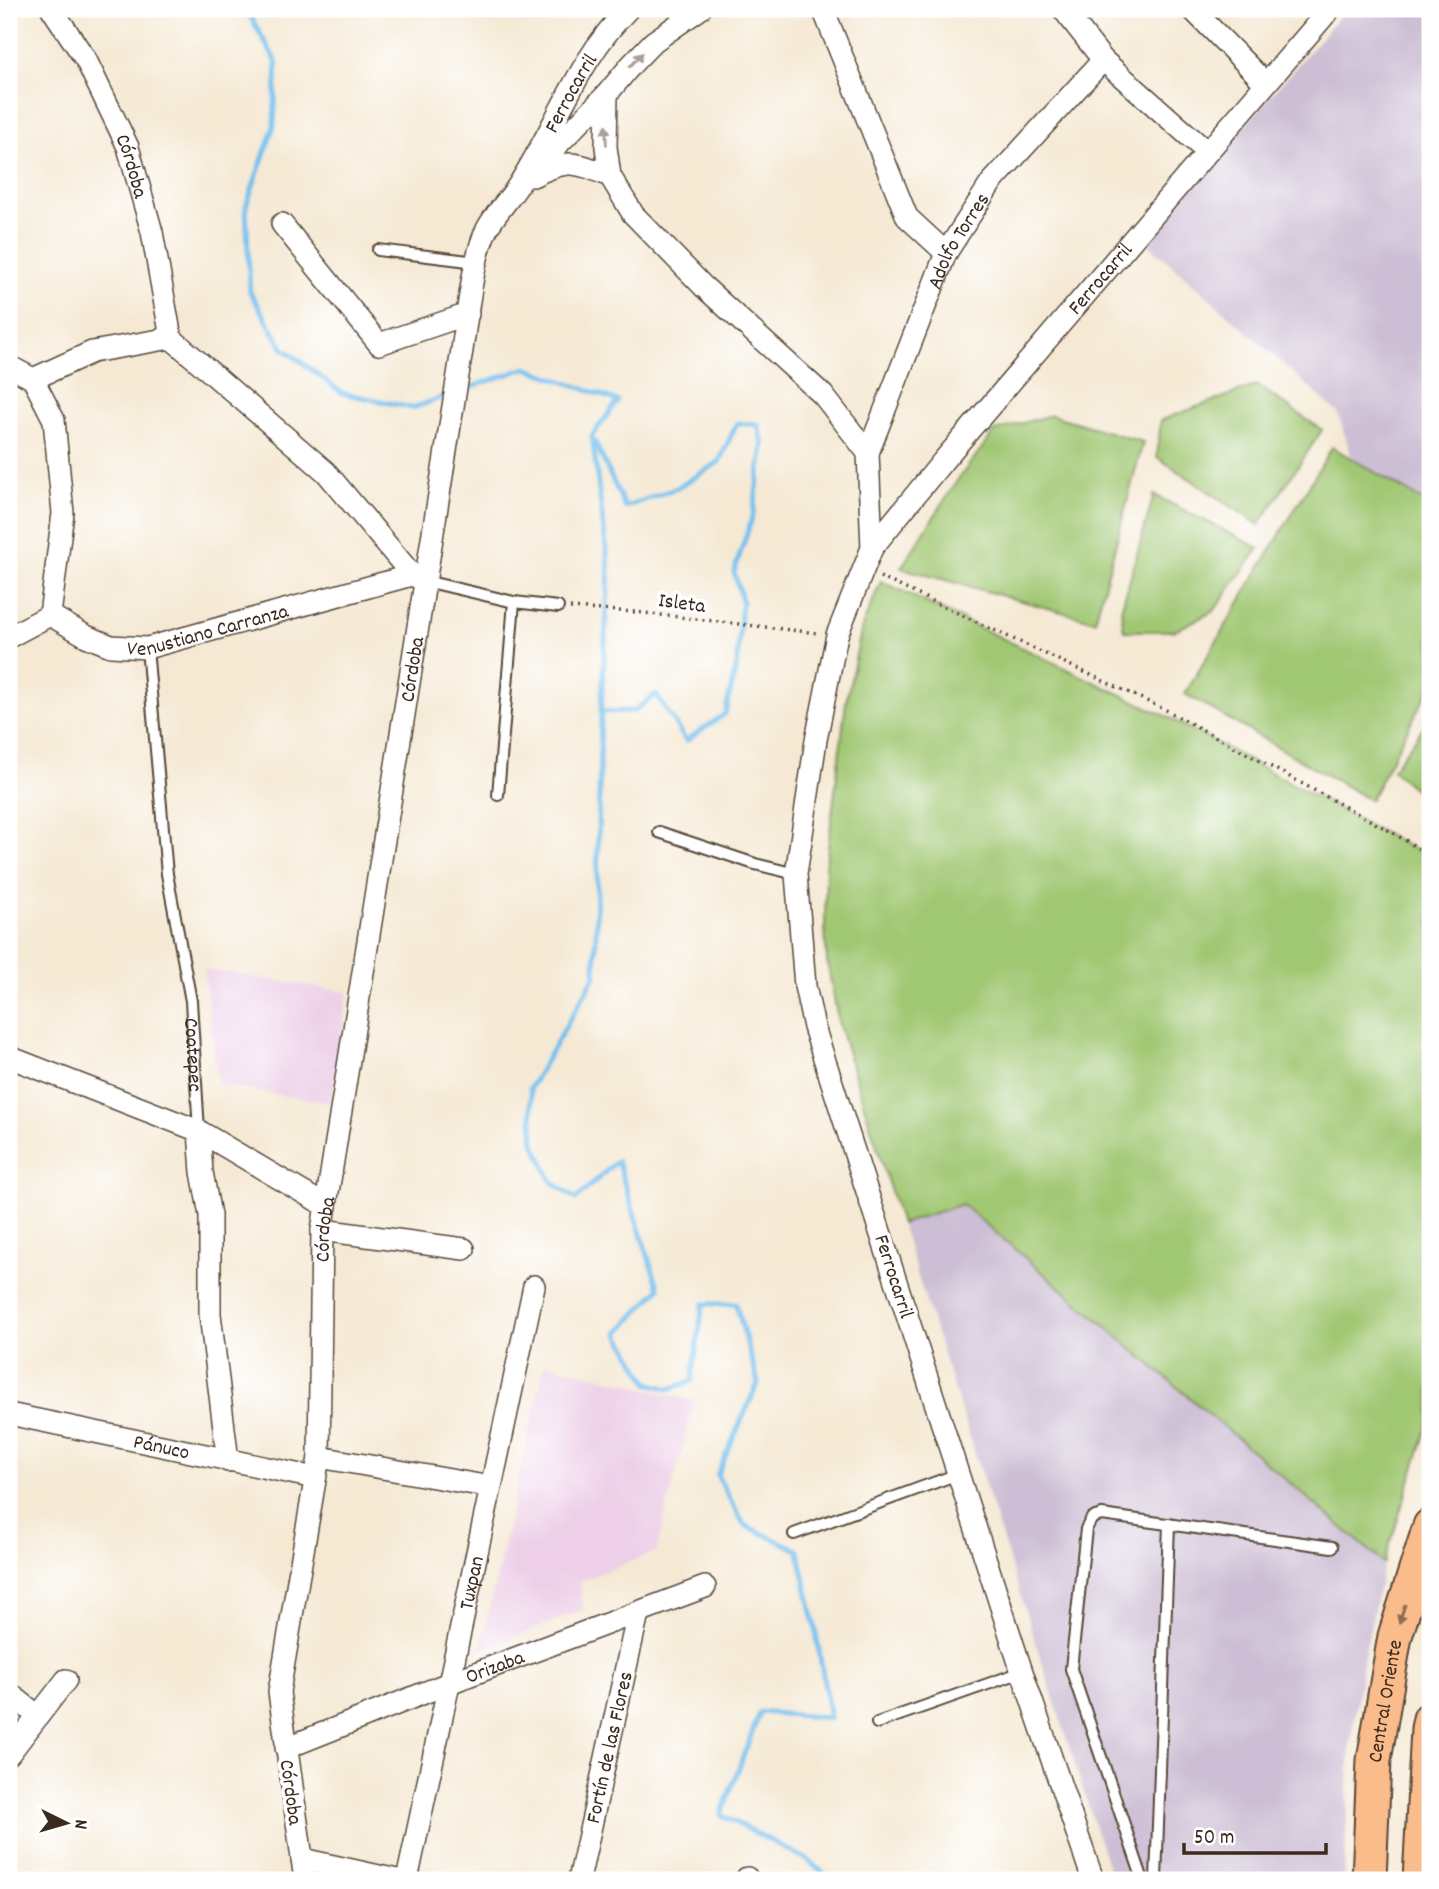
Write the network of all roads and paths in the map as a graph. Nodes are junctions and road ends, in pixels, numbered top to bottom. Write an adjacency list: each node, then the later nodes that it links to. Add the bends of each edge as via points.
1 (52, 9): 19 (street, Córdoba, via 86,60 128,147 152,232)
2 (628, 9): 13 (street, Ferrocarril, via 573,83)
3 (700, 9): 10 (street, Ferrocarril, one-way to 3, via 653,42)
4 (822, 9): 16 (street, via 907,217)
5 (1063, 9): 8 (street)
6 (1192, 9): 9 (street)
7 (1330, 9): 9 (street, Ferrocarril)
8 (1102, 60): 11 (street); 16 (street, Adolfo Torres, via 991,183)
9 (1265, 83): 11 (street, Ferrocarril)
10 (607, 94): 12 (street, Ferrocarril, one-way to 10); 13 (street, Ferrocarril)
11 (1207, 152): 24 (street, Ferrocarril)
12 (610, 176): 13 (street, Ferrocarril, via 579,163 556,164); 22 (street, Ferrocarril, via 633,215 823,395)
13 (522, 181): 17 (street, Ferrocarril, via 486,230)
14 (282, 224): 18 (street, via 379,344)
15 (378, 250): 17 (lane)
16 (946, 253): 22 (street, Adolfo Torres)
17 (477, 262): 18 (street, Ferrocarril)
18 (468, 314): 23 (street, Ferrocarril)
19 (171, 338): 21 (street, via 92,352); 26 (street, via 326,472)
20 (9, 366): 21 (street)
21 (33, 379): 29 (street, via 54,420 63,513)
22 (868, 453): 24 (street, Ferrocarril)
23 (444, 457): 26 (street, Córdoba)
24 (872, 548): 25 (street, Ferrocarril)
25 (864, 569): 30 (street, Ferrocarril); 35 (path, via 1166,710)
26 (418, 578): 27 (lane); 32 (street, Venustiano Carranza); 39 (street, Córdoba)
27 (514, 602): 28 (lane); 33 (lane)
28 (558, 607): 30 (path, Isleta)
29 (50, 615): 31 (street); 32 (street, Venustiano Carranza, via 111,646)
30 (837, 635): 36 (street, Ferrocarril)
31 (9, 636)
32 (147, 648): 38 (lane, Coatepec, via 167,874 191,1001)
33 (498, 795)
34 (659, 832): 36 (lane)
35 (1430, 855)
36 (796, 874): 46 (street, Ferrocarril, via 805,986 814,1027)
37 (9, 1057): 38 (street)
38 (199, 1131): 39 (street); 44 (street, Coatepec, via 210,1215 210,1314)
39 (326, 1206): 40 (street, Córdoba)
40 (322, 1230): 41 (street); 45 (street, Córdoba)
41 (464, 1250)
42 (534, 1286): 47 (street, Tuxpan)
43 (9, 1415): 44 (street, Pánuco)
44 (228, 1461): 45 (street, Pánuco)
45 (317, 1468): 47 (street, Pánuco); 61 (street, Córdoba, via 279,1692)
46 (958, 1474): 50 (lane); 54 (street, Ferrocarril)
47 (491, 1487): 56 (street, Tuxpan)
48 (1169, 1524): 51 (lane); 68 (lane, via 1102,1515 1092,1518 1086,1529 1071,1669); 69 (lane)
49 (1430, 1526): 70 (main road, Central Oriente, one-way to 70, via 1395,1636 1374,1760)
50 (794, 1534)
51 (1332, 1547)
52 (705, 1587): 53 (street, Orizaba)
53 (638, 1613): 56 (street, Orizaba); 66 (street, Fortín de las Flores)
54 (1022, 1672): 60 (lane); 67 (street, Ferrocarril)
55 (66, 1680): 58 (street)
56 (449, 1683): 61 (street, Orizaba); 65 (street, Tuxpan)
57 (9, 1693): 58 (street)
58 (38, 1716): 62 (street)
59 (1430, 1719): 71 (main road)
60 (877, 1723)
61 (286, 1748): 63 (street, Córdoba)
62 (9, 1754)
63 (304, 1870): 64 (street)
64 (397, 1880)
65 (407, 1880)
66 (579, 1880)
67 (1093, 1880)
68 (1143, 1880)
69 (1156, 1880)
70 (1369, 1880)
71 (1420, 1880)

